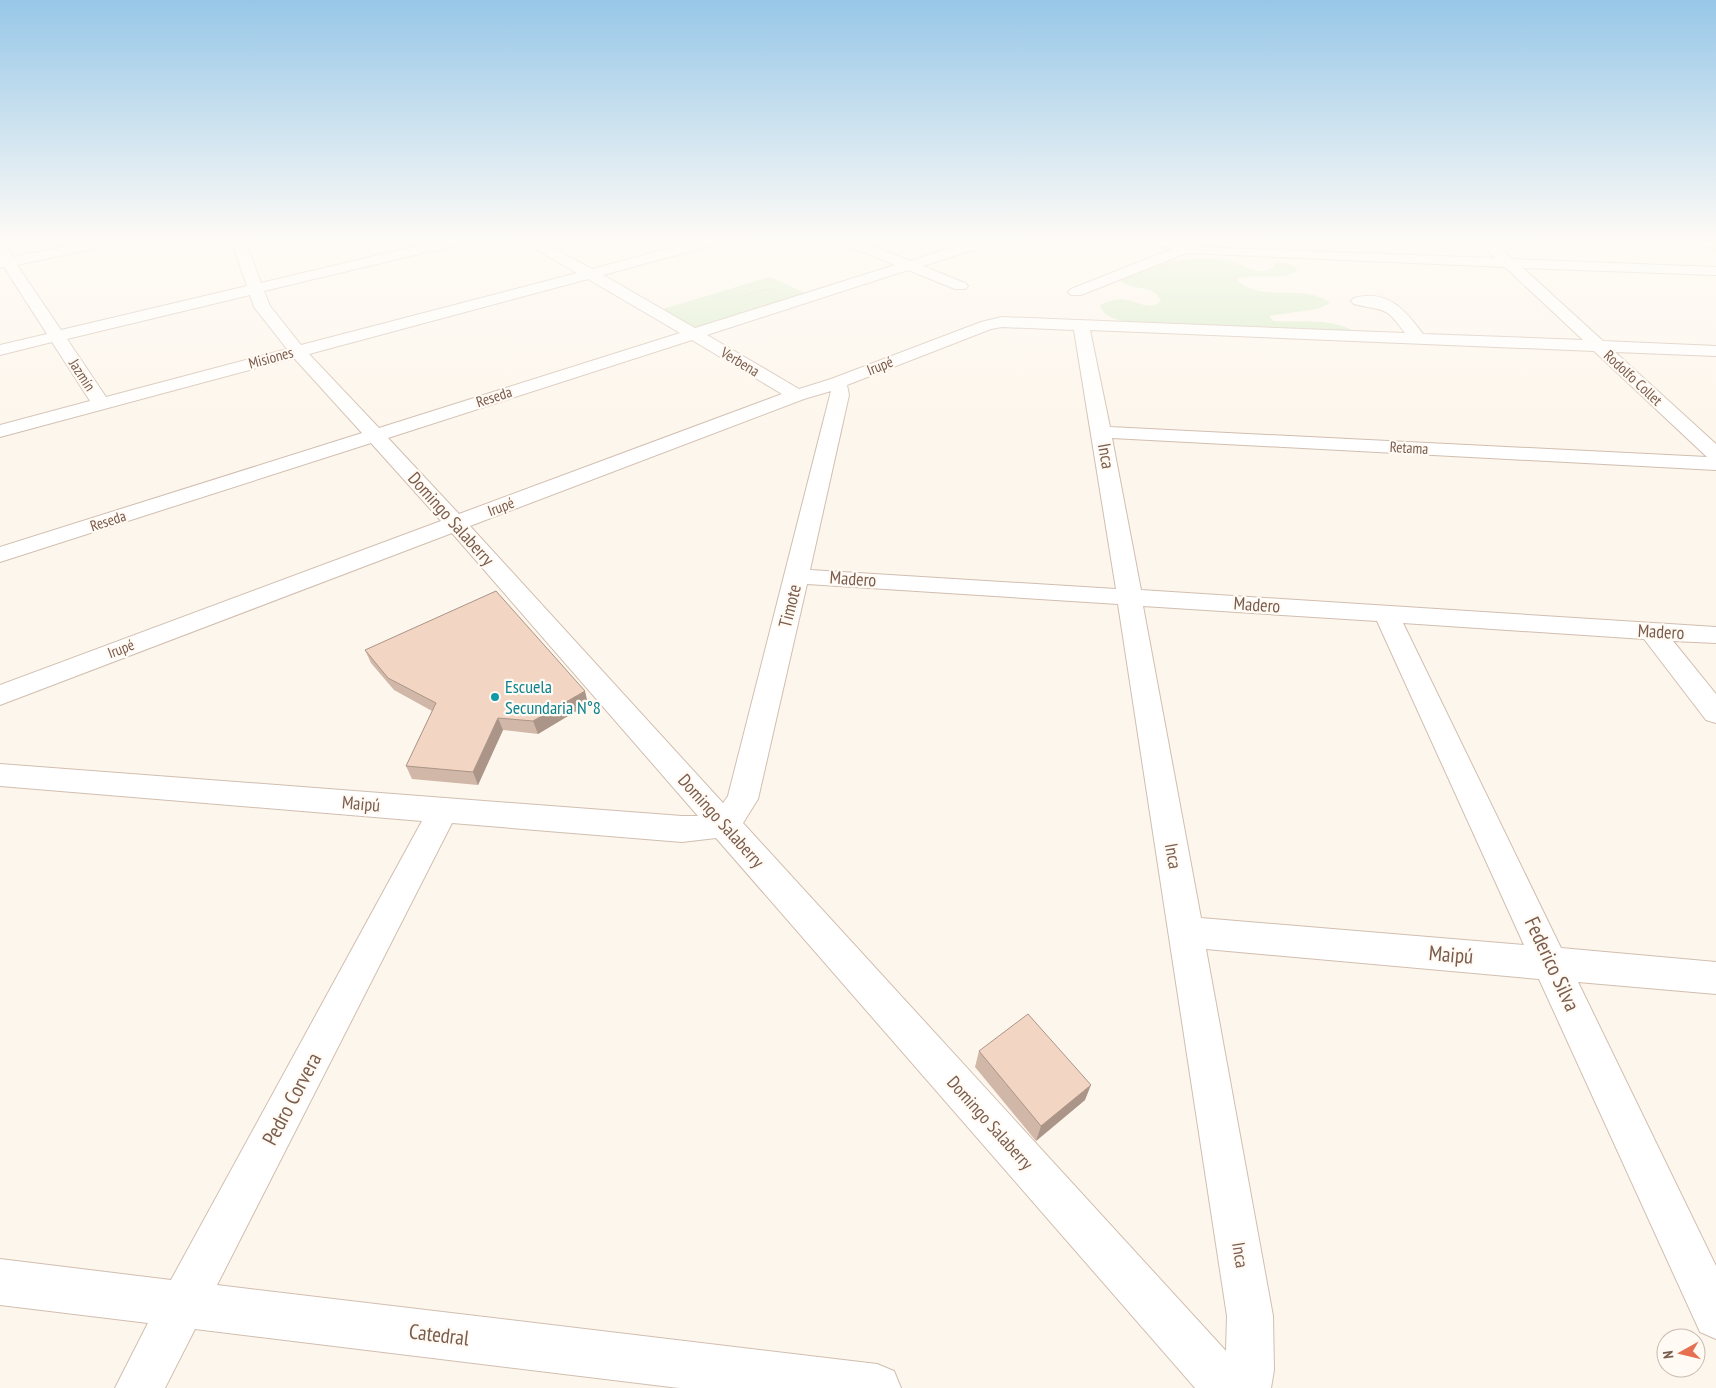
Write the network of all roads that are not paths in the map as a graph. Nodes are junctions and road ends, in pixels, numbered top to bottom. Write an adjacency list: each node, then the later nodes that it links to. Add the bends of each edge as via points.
1 (34, 305): 11 (street, Jazmín)
2 (196, 305): 11 (street)
3 (261, 305): 15 (street, Domingo Salaberry)
4 (474, 305): 15 (street, Misiones)
5 (644, 305): 10 (street, Verbena)
6 (785, 305): 10 (street, Reseda)
7 (1386, 305): 12 (street)
8 (1554, 305): 13 (street, Rodolfo Collet)
9 (1081, 325): 12 (street, Irupé); 17 (street, Irupé, via 1002,322 976,328); 21 (street, Inca)
10 (694, 334): 18 (street, Verbena); 22 (street, Reseda)
11 (58, 337): 14 (street); 19 (street, Jazmín)
12 (1418, 339): 13 (street, Irupé)
13 (1599, 346): 16 (street, Irupé); 23 (street, Rodolfo Collet)
14 (0, 350)
15 (297, 351): 19 (street, Misiones); 22 (street, Domingo Salaberry)
16 (1716, 351)
17 (837, 383): 18 (street, Irupé); 27 (street, Timote, via 840,395)
18 (797, 395): 25 (street, Irupé)
19 (101, 404): 20 (street, Misiones)
20 (0, 431)
21 (1101, 432): 24 (street, Retama); 28 (street, Inca)
22 (375, 435): 25 (street, Domingo Salaberry); 26 (street, Reseda)
23 (1716, 455)
24 (1716, 464)
25 (456, 524): 32 (street, Irupé); 36 (street, Domingo Salaberry)
26 (0, 555)
27 (798, 576): 28 (street, Madero); 36 (street, Timote, via 743,798)
28 (1128, 597): 29 (street, Madero); 37 (street, Inca)
29 (1386, 614): 30 (street, Madero); 38 (street, Federico Silva)
30 (1652, 632): 31 (street, Madero); 33 (street)
31 (1716, 635)
32 (0, 695)
33 (1716, 713)
34 (0, 775): 35 (street, Maipú)
35 (443, 810): 36 (street, Maipú, via 682,829); 41 (street, Pedro Corvera)
36 (722, 824): 45 (street, Domingo Salaberry)
37 (1186, 932): 38 (street, Maipú); 46 (street, Inca, via 1250,1316)
38 (1552, 963): 39 (street, Maipú); 42 (street, Federico Silva)
39 (1716, 978)
40 (0, 1282): 41 (street, Catedral)
41 (184, 1305): 43 (street, Pedro Corvera); 44 (street, Catedral)
42 (1716, 1316)
43 (139, 1388)
44 (878, 1388)
45 (1227, 1388)
46 (1247, 1388)

